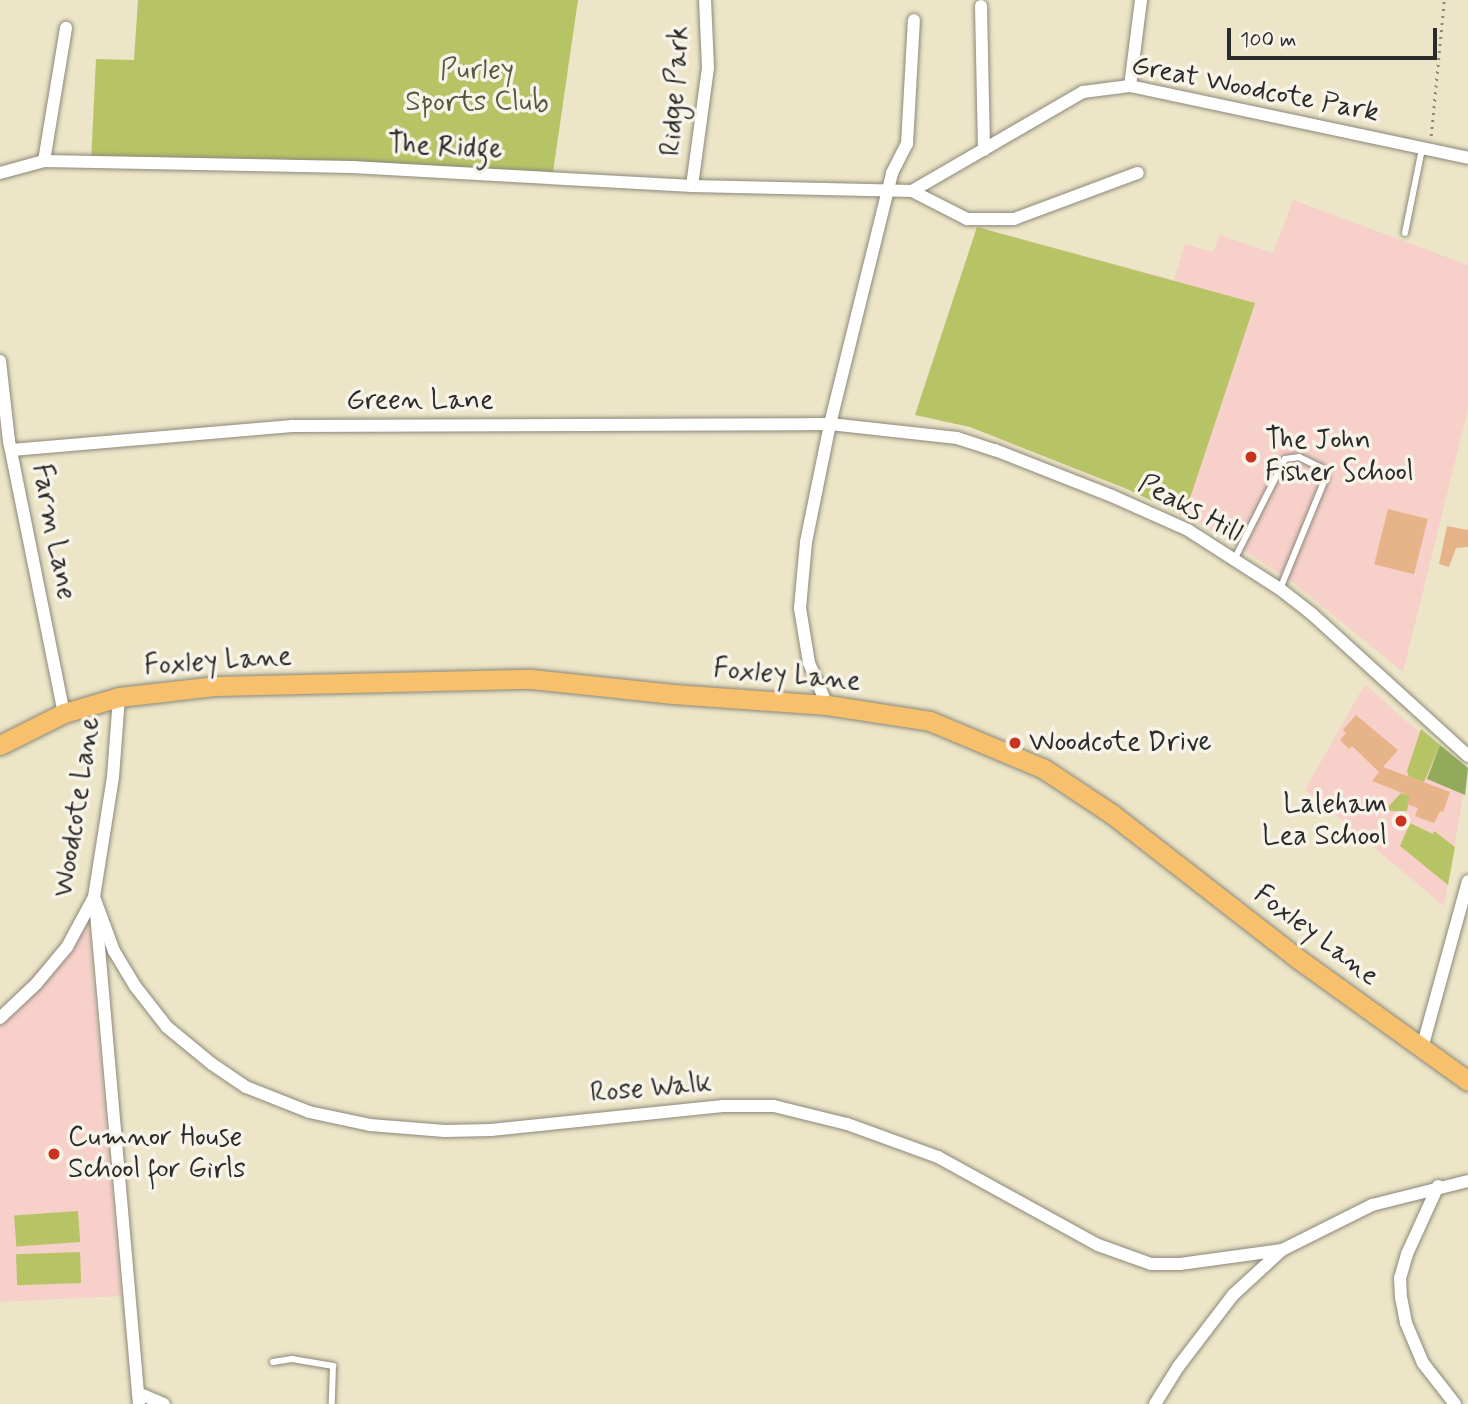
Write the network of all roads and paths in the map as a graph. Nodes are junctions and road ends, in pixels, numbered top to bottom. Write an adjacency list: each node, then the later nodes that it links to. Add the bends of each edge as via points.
1 (705, 0): 14 (street, Ridge Park, via 708,68)
2 (1141, 0): 7 (street)
3 (1444, 0): 8 (path)
4 (981, 6): 9 (street)
5 (914, 20): 15 (street, via 907,144 892,173)
6 (66, 28): 11 (street)
7 (1130, 86): 8 (street, Great Woodcote Park); 9 (street, Great Woodcote Park, via 1083,92)
8 (1425, 149): 10 (street, Great Woodcote Park); 17 (lane)
9 (984, 150): 16 (street, Great Woodcote Park)
10 (1468, 158)
11 (44, 161): 12 (street, The Ridge); 14 (street, The Ridge, via 352,167)
12 (0, 173)
13 (1138, 173): 16 (street, via 1014,219 967,219)
14 (692, 186): 15 (street, The Ridge)
15 (890, 191): 16 (street, Great Woodcote Park); 19 (street)
16 (912, 191)
17 (1405, 233)
18 (0, 361): 20 (street, Farm Lane)
19 (830, 424): 20 (street, Green Lane, via 292,426); 21 (street, Peaks Hill, via 925,432 995,450 1188,530); 24 (street, via 806,542 800,608 809,663)
20 (7, 444): 25 (street, Farm Lane)
21 (1234, 560): 22 (street, Peaks Hill); 22 (lane, via 1285,459 1299,457 1322,468 1325,477)
22 (1280, 589): 27 (street, Peaks Hill)
23 (119, 698): 24 (main road, Foxley Lane, via 216,686 531,679); 25 (main road, Foxley Lane); 29 (street, Woodcote Lane, via 113,778)
24 (827, 705): 31 (main road, Foxley Lane, via 930,721 1044,769 1112,814)
25 (64, 713): 26 (main road, Foxley Lane)
26 (0, 745)
27 (1468, 755)
28 (1468, 881): 31 (street)
29 (94, 897): 30 (street, Woodcote Lane, via 67,947); 35 (street, Rose Walk, via 114,951 167,1027 246,1087 309,1112 370,1125 445,1131 723,1106 774,1106 847,1124 938,1157 1086,1240 1141,1261 1180,1264); 37 (street)
30 (0, 1018)
31 (1422, 1048): 32 (main road, Foxley Lane)
32 (1468, 1081)
33 (1468, 1181): 34 (street)
34 (1438, 1186): 35 (street, via 1372,1205); 41 (street, via 1407,1254 1401,1297 1423,1363)
35 (1282, 1250): 40 (street, via 1233,1295)
36 (273, 1362): 39 (lane, via 332,1366)
37 (138, 1399): 38 (street)
38 (164, 1404)
39 (332, 1404)
40 (1155, 1404)
41 (1455, 1404)

